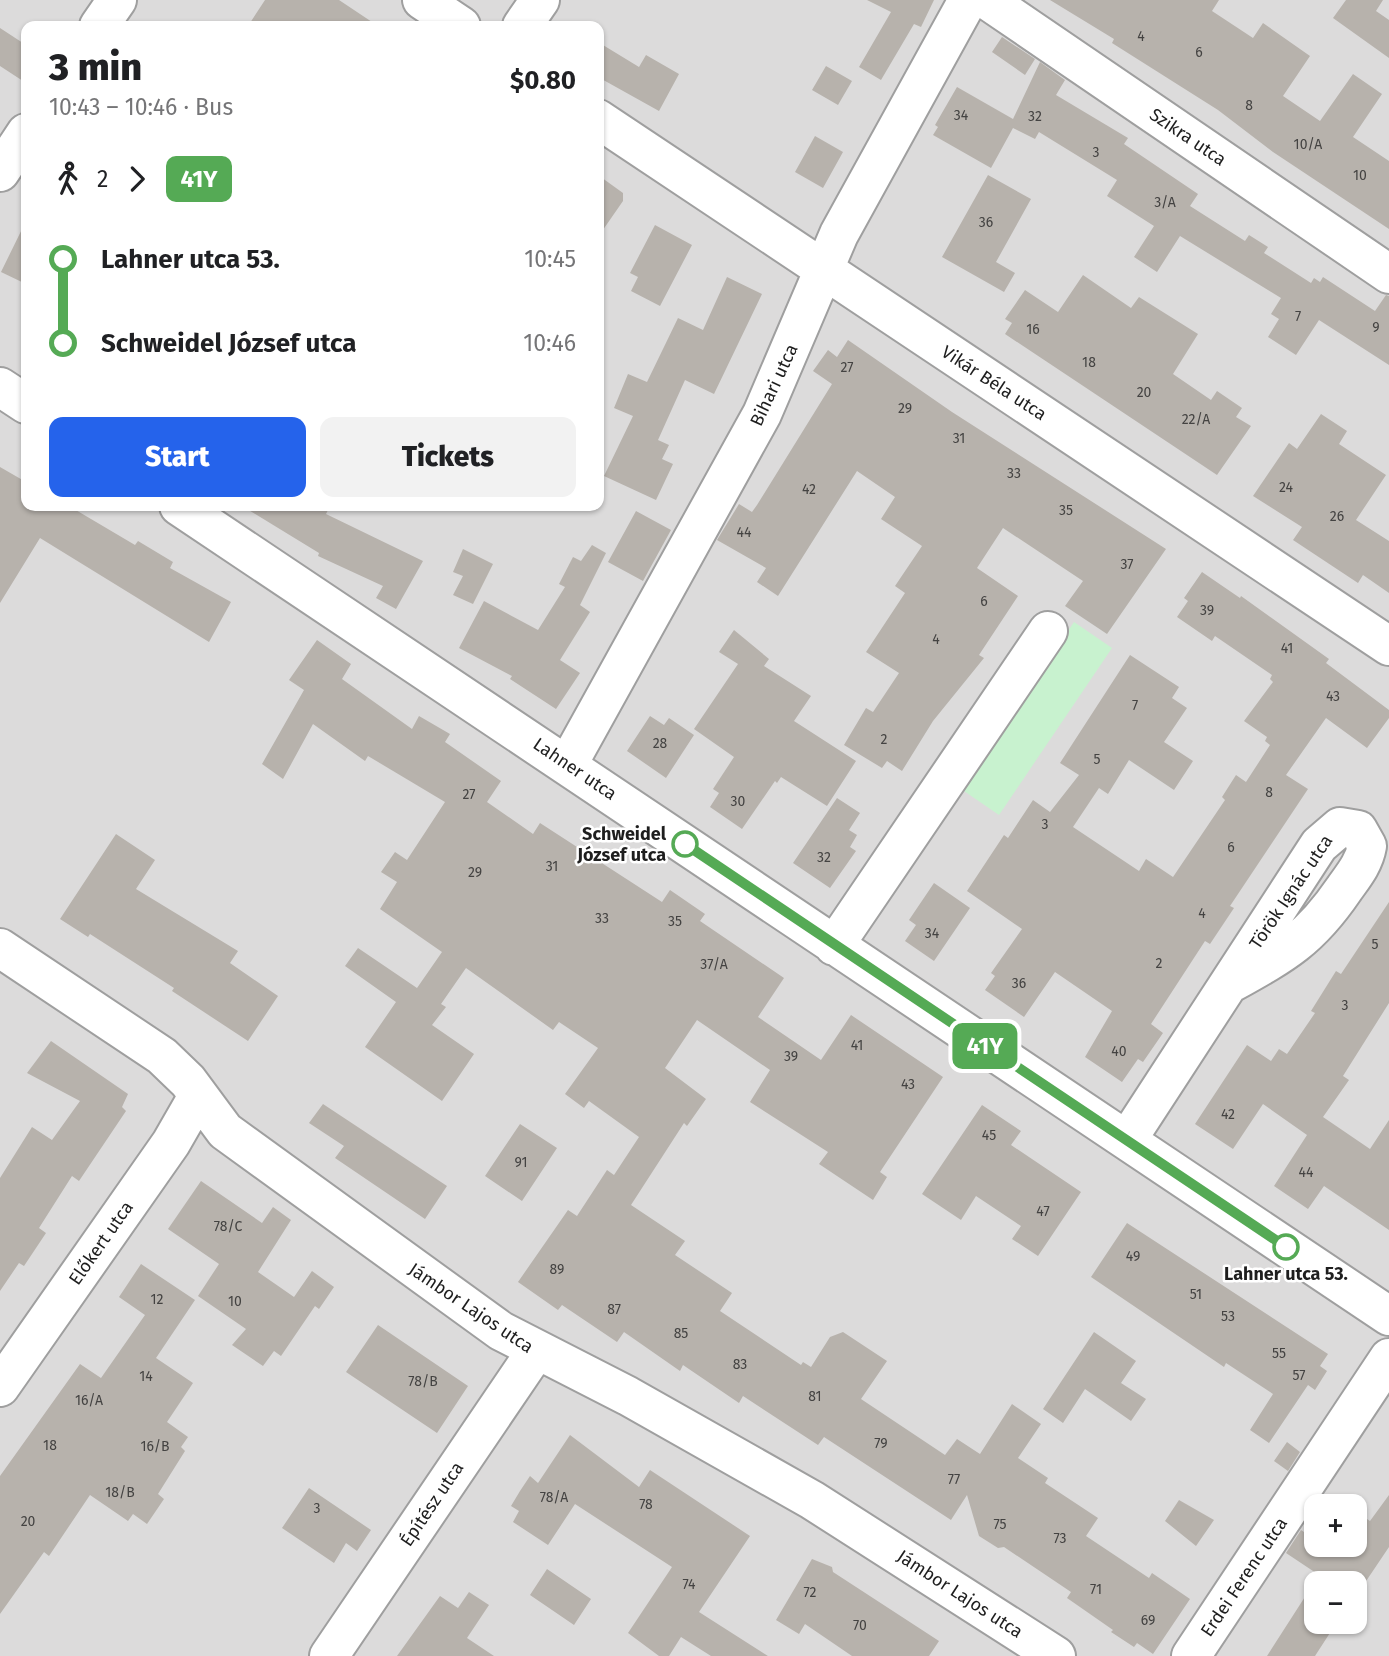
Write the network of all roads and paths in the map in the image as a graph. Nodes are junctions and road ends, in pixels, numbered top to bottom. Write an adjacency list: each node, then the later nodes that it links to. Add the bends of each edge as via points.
1 (117, 0): 6 (street)
2 (422, 0): 7 (street)
3 (540, 0): 8 (street)
4 (968, 0): 12 (street, Bihari utca, via 839,234)
5 (987, 0): 13 (street, Szikra utca)
6 (102, 21)
7 (454, 21)
8 (525, 21)
9 (604, 123): 12 (street, Vikár Béla utca)
10 (21, 140): 11 (street)
11 (0, 172)
12 (824, 271): 18 (street, Vikár Béla utca); 19 (street, Bihari utca, via 762,414)
13 (1389, 274)
14 (0, 387): 15 (street)
15 (21, 401)
16 (187, 511): 19 (street, Lahner utca)
17 (1048, 631): 20 (street)
18 (1389, 646)
19 (568, 764): 20 (street, Lahner utca)
20 (834, 946): 24 (street, Lahner utca)
21 (0, 948): 23 (street, Jámbor Lajos utca, via 162,1056)
22 (1233, 982): 24 (street)
23 (198, 1096): 26 (street, Jámbor Lajos utca, via 225,1131 279,1173); 28 (street, Előkert utca, via 171,1143)
24 (1127, 1140): 25 (street, Lahner utca)
25 (1389, 1316)
26 (536, 1351): 29 (street, Építész utca); 30 (street, Jámbor Lajos utca, via 628,1396 812,1500)
27 (1389, 1358): 31 (street, Erdei Ferenc utca)
28 (0, 1387)
29 (329, 1656)
30 (1056, 1656)
31 (1191, 1656)

